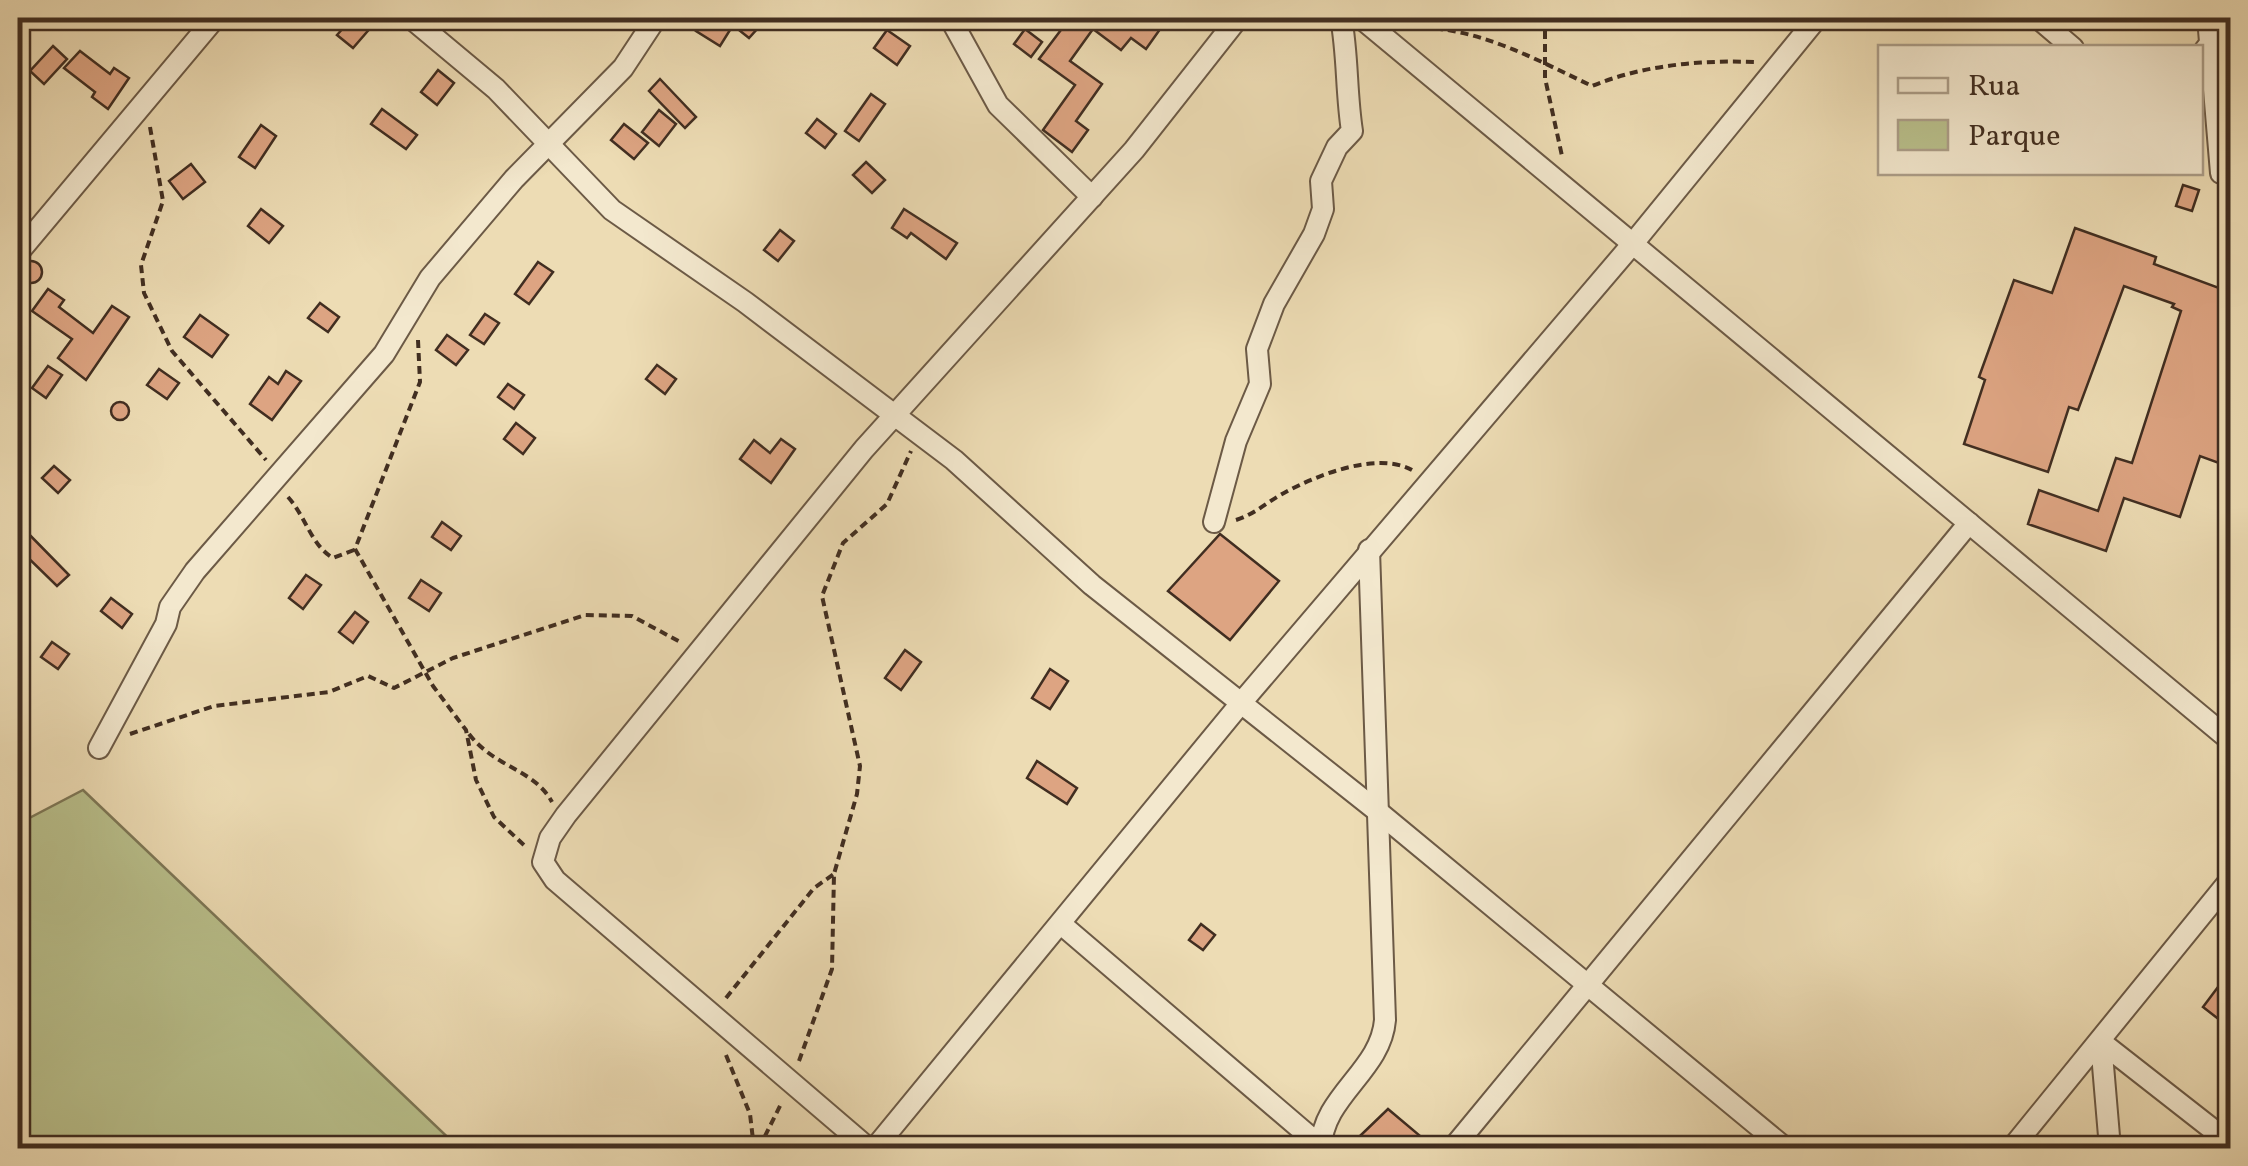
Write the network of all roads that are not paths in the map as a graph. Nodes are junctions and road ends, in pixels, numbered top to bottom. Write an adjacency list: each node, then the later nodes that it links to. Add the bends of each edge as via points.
1 (215, 18): 19 (street)
2 (411, 18): 14 (street)
3 (656, 18): 14 (street, via 623,68)
4 (950, 18): 17 (street, via 998,106)
5 (1238, 18): 17 (street)
6 (1341, 18): 21 (street, via 1352,132 1321,181 1323,209 1314,234 1263,334 1260,384)
7 (1361, 18): 18 (street)
8 (1817, 18): 18 (street)
9 (2038, 18): 12 (street)
10 (2208, 18): 13 (street)
11 (2230, 20): 13 (street)
12 (2070, 45)
13 (2205, 49): 16 (street)
14 (548, 140): 20 (street, via 612,210); 26 (street, via 430,278 384,354 195,571)
15 (2203, 158): 16 (street)
16 (2226, 177)
17 (1092, 197): 20 (street)
18 (1635, 240): 22 (street); 23 (street)
19 (18, 253)
20 (896, 418): 24 (street); 33 (street, via 700,649 544,850 555,880)
21 (1214, 522)
22 (1970, 523): 25 (street); 30 (street)
23 (1369, 550): 24 (street); 27 (street)
24 (1242, 703): 27 (street); 29 (street)
25 (2230, 740)
26 (99, 748)
27 (1376, 810): 30 (street); 34 (street, via 1384,1040 1323,1124)
28 (2230, 880): 31 (street)
29 (1061, 924): 33 (street); 34 (street)
30 (1588, 988): 35 (street); 36 (street)
31 (2101, 1042): 32 (street); 37 (street); 38 (street)
32 (2230, 1143)
33 (871, 1148)
34 (1321, 1148)
35 (1453, 1148)
36 (1784, 1148)
37 (2012, 1148)
38 (2110, 1148)

